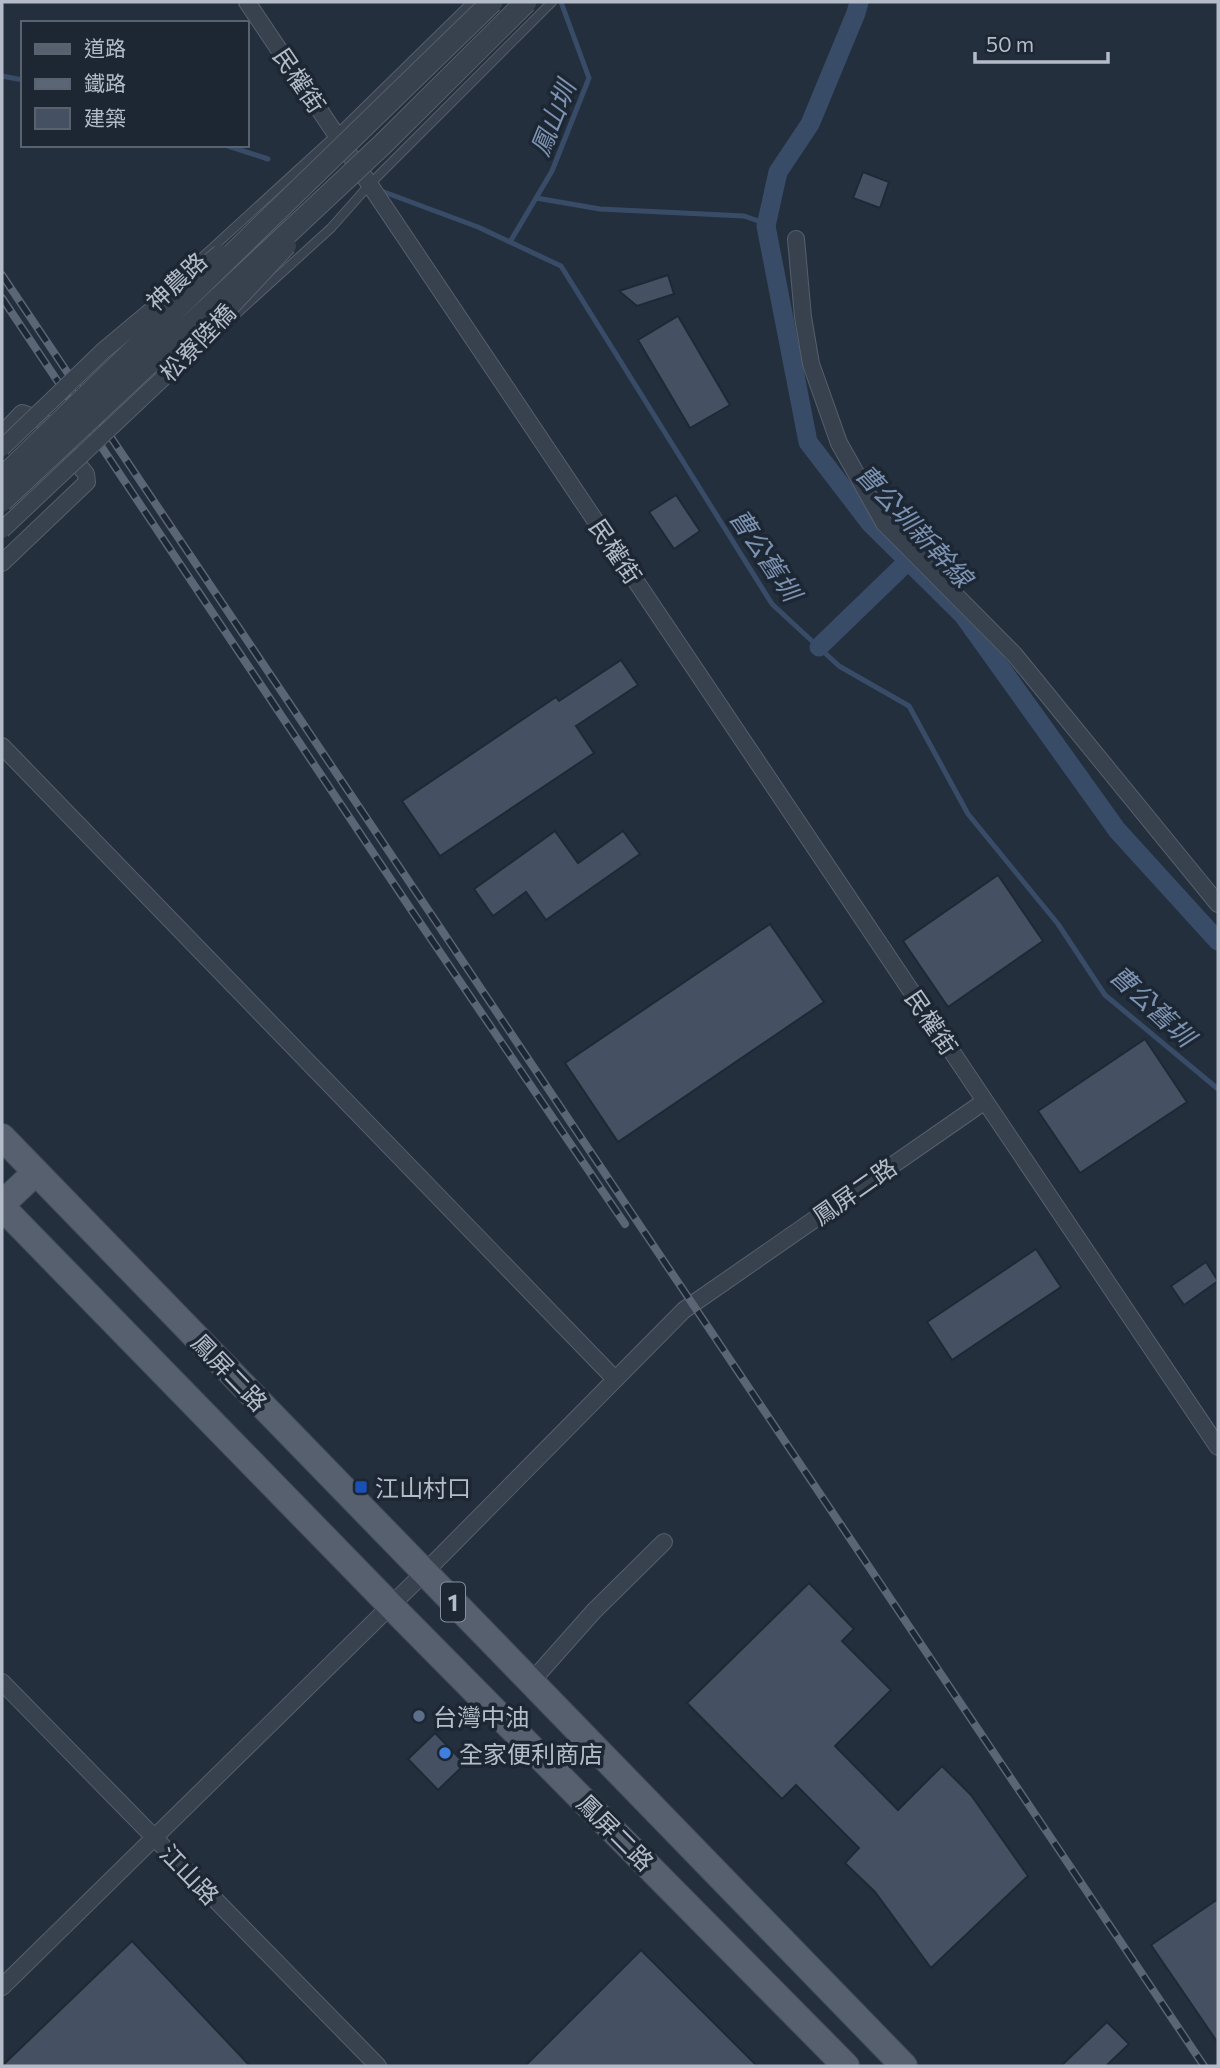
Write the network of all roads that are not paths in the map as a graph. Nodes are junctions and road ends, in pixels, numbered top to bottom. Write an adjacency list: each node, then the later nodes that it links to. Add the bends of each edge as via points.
1 (247, 2): 7 (street, 民權街)
2 (472, 2): 7 (lane, 神農路)
3 (492, 2): 6 (street, 松寮陸橋, bridge)
4 (526, 2): 8 (street, 松寮陸橋, bridge)
5 (552, 2): 9 (lane, 神農路)
6 (367, 125): 12 (street, 松寮陸橋, bridge, via 103,351); 13 (street, 松寮陸橋, bridge)
7 (337, 135): 9 (street, 民權街); 9 (lane, 神農路, via 139,316 134,333 155,369 175,371 331,228)
8 (383, 144): 14 (street, 松寮陸橋, bridge); 15 (street, 松寮陸橋, bridge, via 179,363)
9 (370, 184): 19 (street, 民權街)
10 (796, 239): 18 (street, via 811,363 839,443 884,523 1014,654)
11 (2, 434): 16 (street, via 22,413 42,420 86,474 87,482)
12 (2, 448)
13 (2, 478)
14 (2, 501)
15 (2, 530)
16 (2, 563)
17 (2, 746): 23 (street)
18 (1218, 904)
19 (985, 1101): 23 (street, 鳳屏二路, via 691,1304); 24 (street)
20 (2, 1137): 21 (main road, 鳳屏二路 / 1)
21 (36, 1172): 22 (main road, 鳳屏二路); 26 (main road, 鳳屏二路 / 1)
22 (2, 1206): 27 (main road, 鳳屏二路 / 1)
23 (614, 1378): 26 (street, 鳳屏二路)
24 (1218, 1447)
25 (664, 1542): 29 (street)
26 (425, 1573): 27 (street, 鳳屏二路); 29 (main road, 鳳屏二路 / 1)
27 (390, 1605): 30 (street); 33 (main road, 鳳屏二路 / 1)
28 (2, 1682): 30 (street, 江山路)
29 (531, 1682): 31 (main road, 鳳屏二路 / 1)
30 (155, 1838): 32 (street); 34 (street, 江山路)
31 (812, 1970): 33 (main road); 36 (main road, 鳳屏二路 / 1)
32 (2, 1987)
33 (782, 1999): 35 (main road, 鳳屏二路 / 1)
34 (377, 2066)
35 (846, 2066)
36 (904, 2066)

